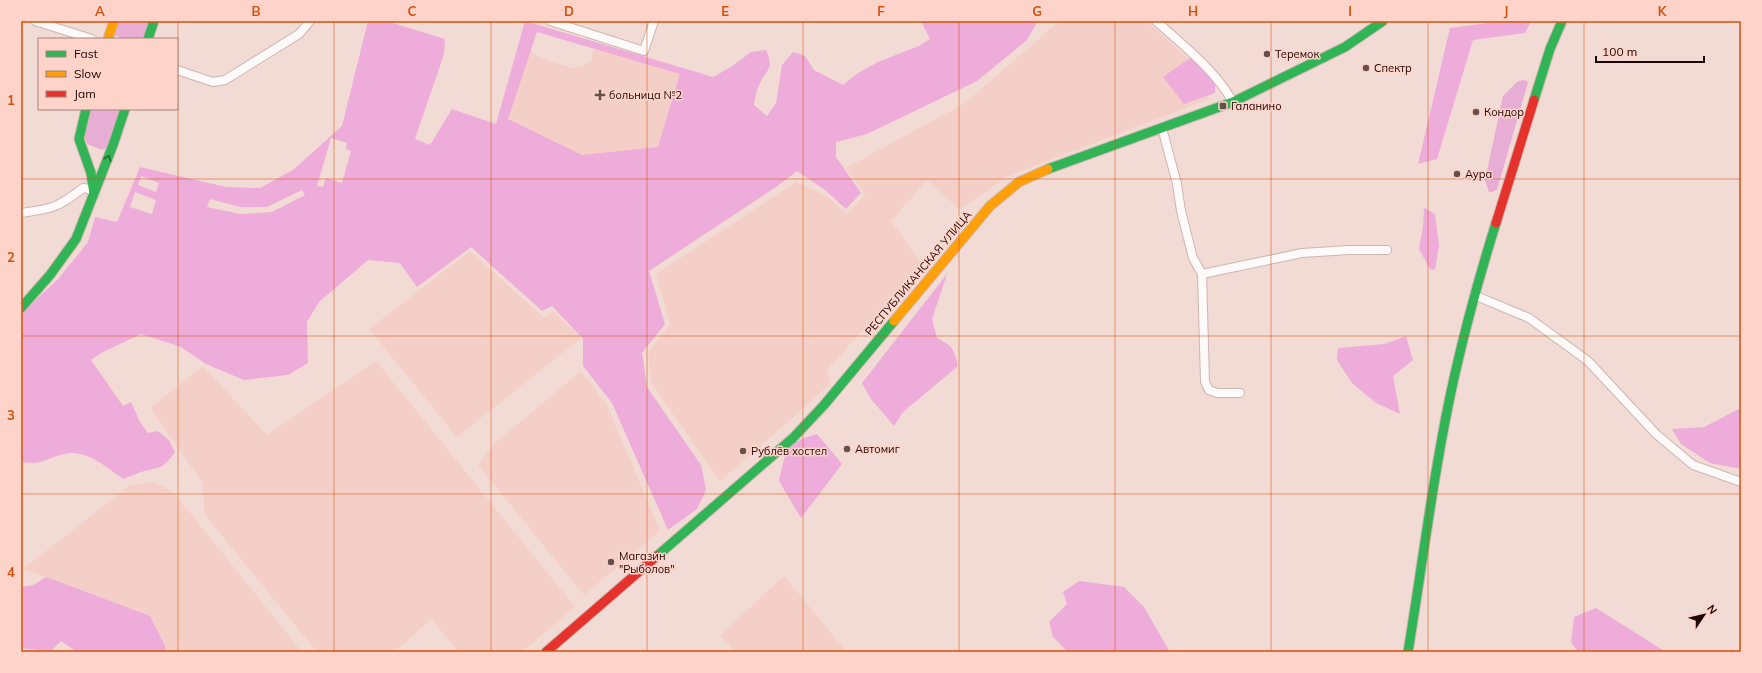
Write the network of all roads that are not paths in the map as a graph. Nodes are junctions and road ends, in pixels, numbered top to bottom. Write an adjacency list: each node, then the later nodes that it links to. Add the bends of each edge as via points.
1 (35, 21): 11 (street)
2 (114, 21): 12 (street)
3 (154, 21): 13 (street)
4 (310, 21): 15 (street, via 299,34 225,80 213,82)
5 (550, 21): 6 (street, via 644,51)
6 (654, 21)
7 (1156, 21): 16 (street, via 1203,62 1222,84)
8 (1383, 21): 16 (street, РЕСПУБЛИКАНСКАЯ УЛИЦА, via 1345,47)
9 (1556, 21): 14 (street)
10 (1562, 21): 14 (street)
11 (89, 38)
12 (108, 38)
13 (148, 38)
14 (1550, 49): 24 (street)
15 (178, 70)
16 (1232, 102): 19 (street, РЕСПУБЛИКАНСКАЯ УЛИЦА)
17 (86, 110): 20 (street, via 79,139 91,173)
18 (125, 110): 20 (street, one-way to 18)
19 (1162, 128): 23 (street, via 1193,258); 28 (street, РЕСПУБЛИКАНСКАЯ УЛИЦА, via 1054,166 1019,182 990,206 794,438)
20 (95, 194): 21 (street, via 83,188 66,202 48,209); 25 (street, via 76,239 50,275)
21 (21, 213)
22 (1387, 250): 23 (street, via 1302,253)
23 (1202, 274): 26 (street, via 1205,382 1209,390 1217,393)
24 (1474, 295): 27 (street, via 1529,318 1588,361 1656,434 1693,465); 29 (street, via 1454,379)
25 (21, 308)
26 (1240, 393)
27 (1741, 482)
28 (546, 652)
29 (1408, 652)

